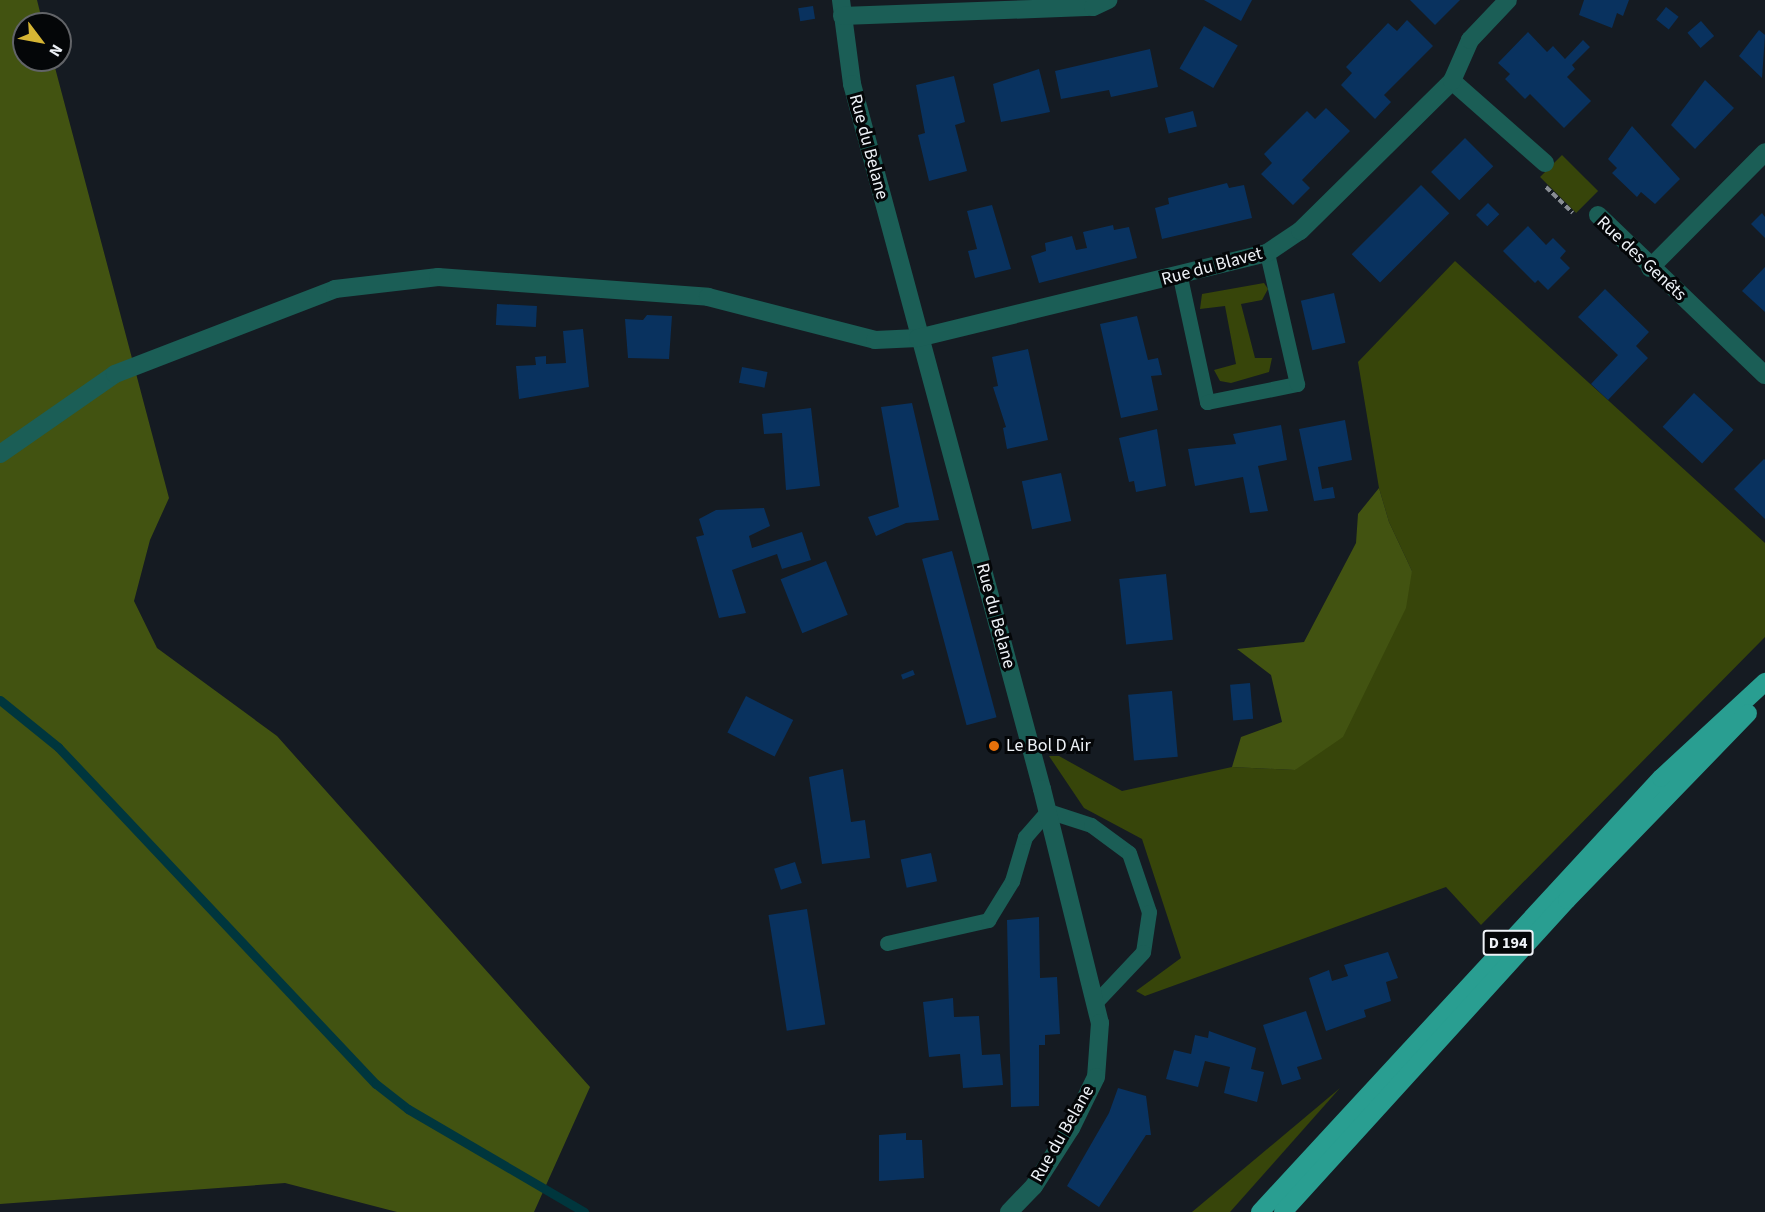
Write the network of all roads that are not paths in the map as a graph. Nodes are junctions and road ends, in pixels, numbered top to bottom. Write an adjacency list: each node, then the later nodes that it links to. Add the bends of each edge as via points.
1 (1108, 0): 3 (street, via 1093,8)
2 (1508, 0): 4 (street, Rue du Blavet, via 1470,40)
3 (841, 8): 11 (street, Rue du Belane, via 852,84)
4 (1452, 81): 6 (street); 8 (street, Rue du Blavet, via 1300,231)
5 (1765, 152): 9 (street)
6 (1545, 164)
7 (1598, 215): 9 (street, Rue des Genêts)
8 (1267, 253): 10 (street, Rue du Blavet); 10 (lane, via 1297,384 1208,402)
9 (1650, 268): 12 (street, Rue des Genêts)
10 (1180, 277): 11 (street, Rue du Blavet)
11 (918, 338): 13 (street, Rue du Blavet, via 875,340 708,297 438,277 335,289 115,374); 16 (street, Rue du Belane)
12 (1765, 375)
13 (0, 454)
14 (1765, 682): 20 (main road, D 194, via 1661,778)
15 (1765, 696): 21 (main road, D 194, via 1568,900)
16 (1048, 811): 17 (lane, via 1025,837 1012,881 988,920); 18 (street, Rue du Belane); 18 (lane, via 1091,825 1129,853 1149,912 1143,952)
17 (887, 943)
18 (1095, 1003): 19 (street, Rue du Belane, via 1100,1023 1096,1077 1071,1128 1034,1186)
19 (1009, 1212)
20 (1260, 1212)
21 (1283, 1212)

